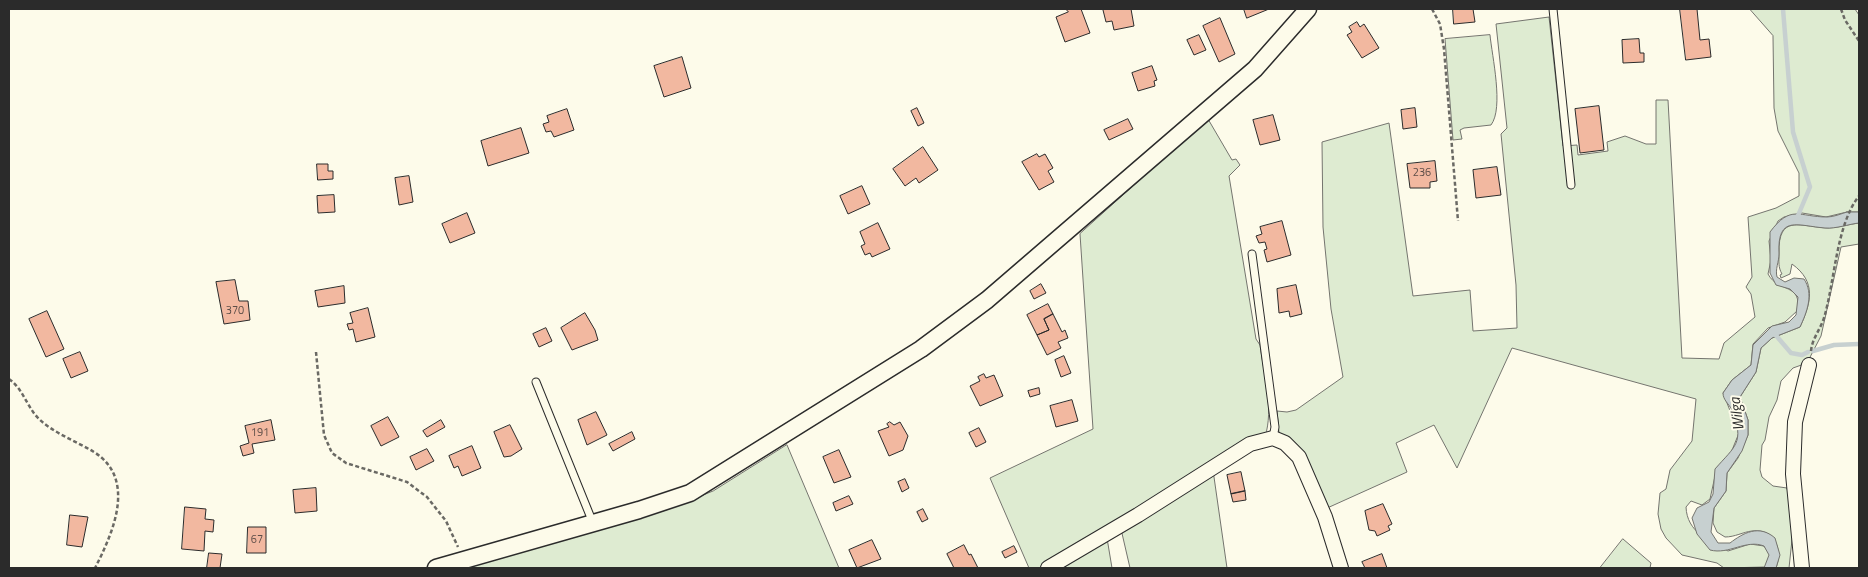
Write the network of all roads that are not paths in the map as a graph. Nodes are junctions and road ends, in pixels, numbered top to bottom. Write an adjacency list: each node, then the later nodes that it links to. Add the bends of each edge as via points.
1 (1308, 9): 8 (street, via 1255,68 987,300 939,337 690,493)
2 (1553, 9): 3 (lane)
3 (1571, 185)
4 (1252, 254): 7 (lane, via 1275,427)
5 (1809, 365): 12 (street, via 1795,422 1793,474)
6 (536, 382): 8 (lane)
7 (1273, 438): 10 (street, via 1243,448); 11 (street, via 1285,443 1298,457 1325,517)
8 (593, 524): 9 (street)
9 (436, 568)
10 (1048, 568)
11 (1341, 568)
12 (1802, 568)

